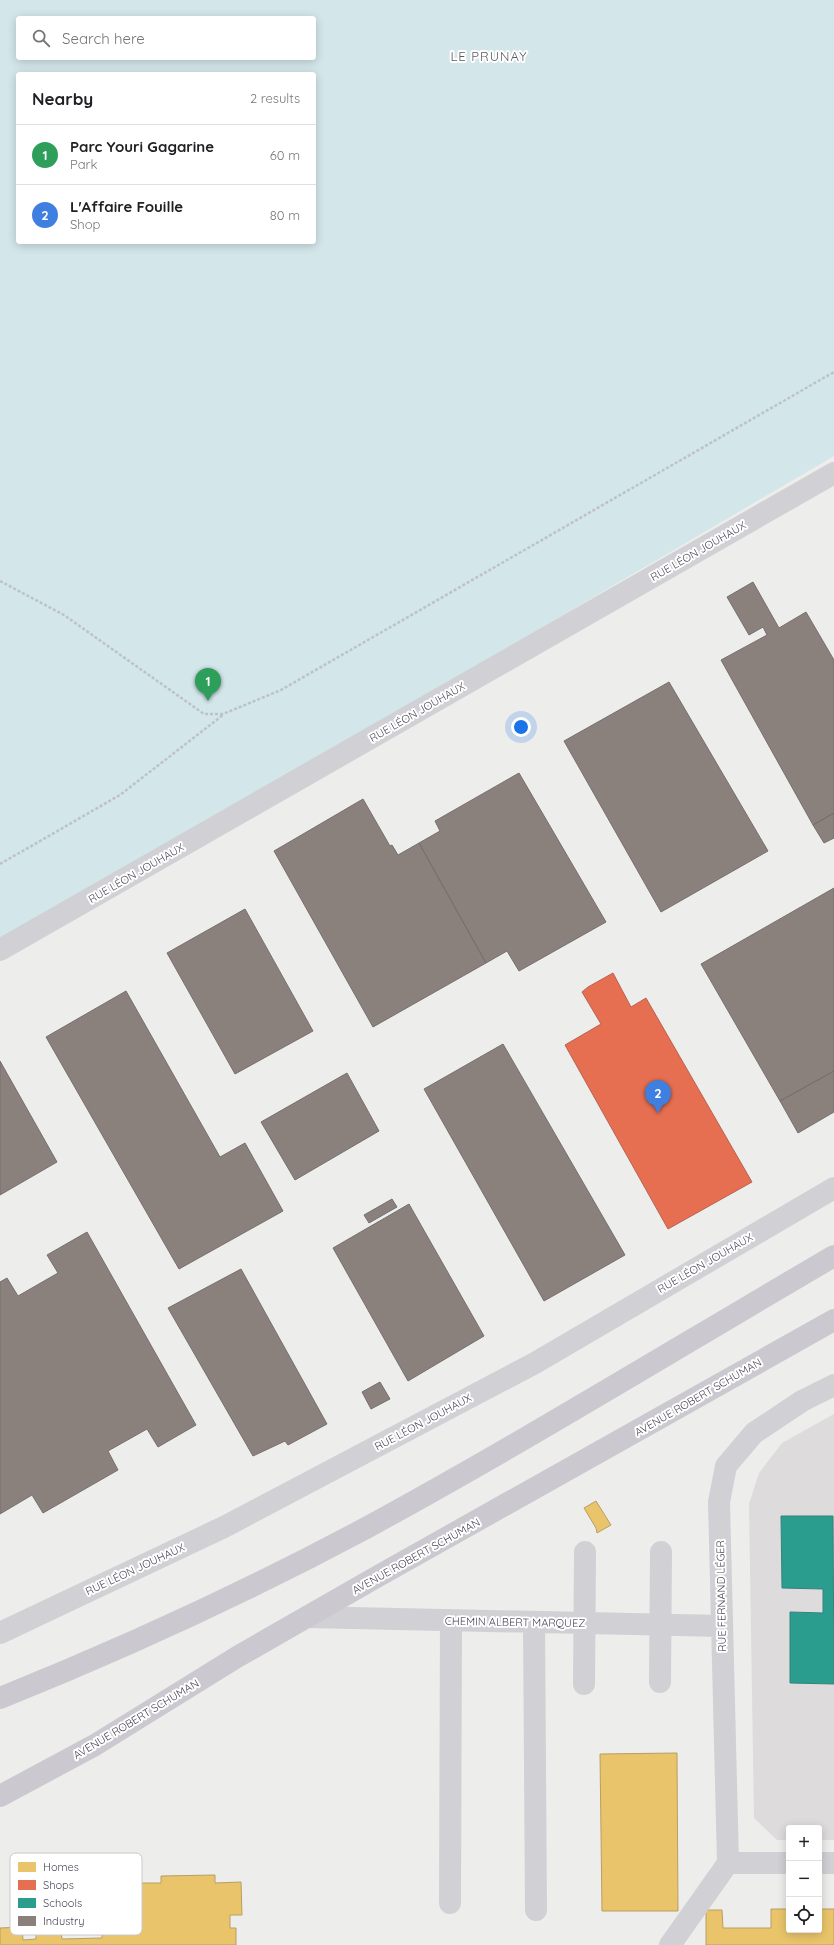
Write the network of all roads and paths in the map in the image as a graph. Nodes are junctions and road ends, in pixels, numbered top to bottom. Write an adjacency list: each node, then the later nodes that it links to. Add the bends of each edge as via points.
1 (834, 372): 4 (path, via 281,690)
2 (834, 473): 6 (street, RUE LÉON JOUHAUX)
3 (0, 581): 4 (path, via 64,615 204,714)
4 (223, 714): 5 (path, via 120,795)
5 (0, 864)
6 (0, 950)
7 (834, 1188): 19 (street, RUE LÉON JOUHAUX, via 528,1366 224,1527)
8 (834, 1256): 22 (main road, via 365,1528 208,1608)
9 (834, 1320): 13 (main road, AVENUE ROBERT SCHUMAN)
10 (834, 1385): 18 (street, RUE FERNAND LÉGER, via 802,1401 754,1434 726,1466 719,1502)
11 (585, 1552): 16 (street)
12 (661, 1552): 17 (street)
13 (307, 1617): 14 (street, CHEMIN ALBERT MARQUEZ); 23 (main road, AVENUE ROBERT SCHUMAN, via 95,1745)
14 (451, 1620): 15 (street, CHEMIN ALBERT MARQUEZ); 28 (street)
15 (534, 1622): 16 (street, CHEMIN ALBERT MARQUEZ); 29 (street)
16 (584, 1623): 17 (street, CHEMIN ALBERT MARQUEZ); 21 (street)
17 (660, 1625): 18 (street, CHEMIN ALBERT MARQUEZ); 20 (street)
18 (722, 1626): 24 (street, RUE FERNAND LÉGER)
19 (0, 1633)
20 (660, 1682)
21 (584, 1684)
22 (0, 1698)
23 (0, 1796)
24 (728, 1863): 25 (street); 30 (street)
25 (786, 1863)
26 (822, 1863): 27 (street)
27 (834, 1863)
28 (450, 1903)
29 (536, 1910)
30 (670, 1945)

